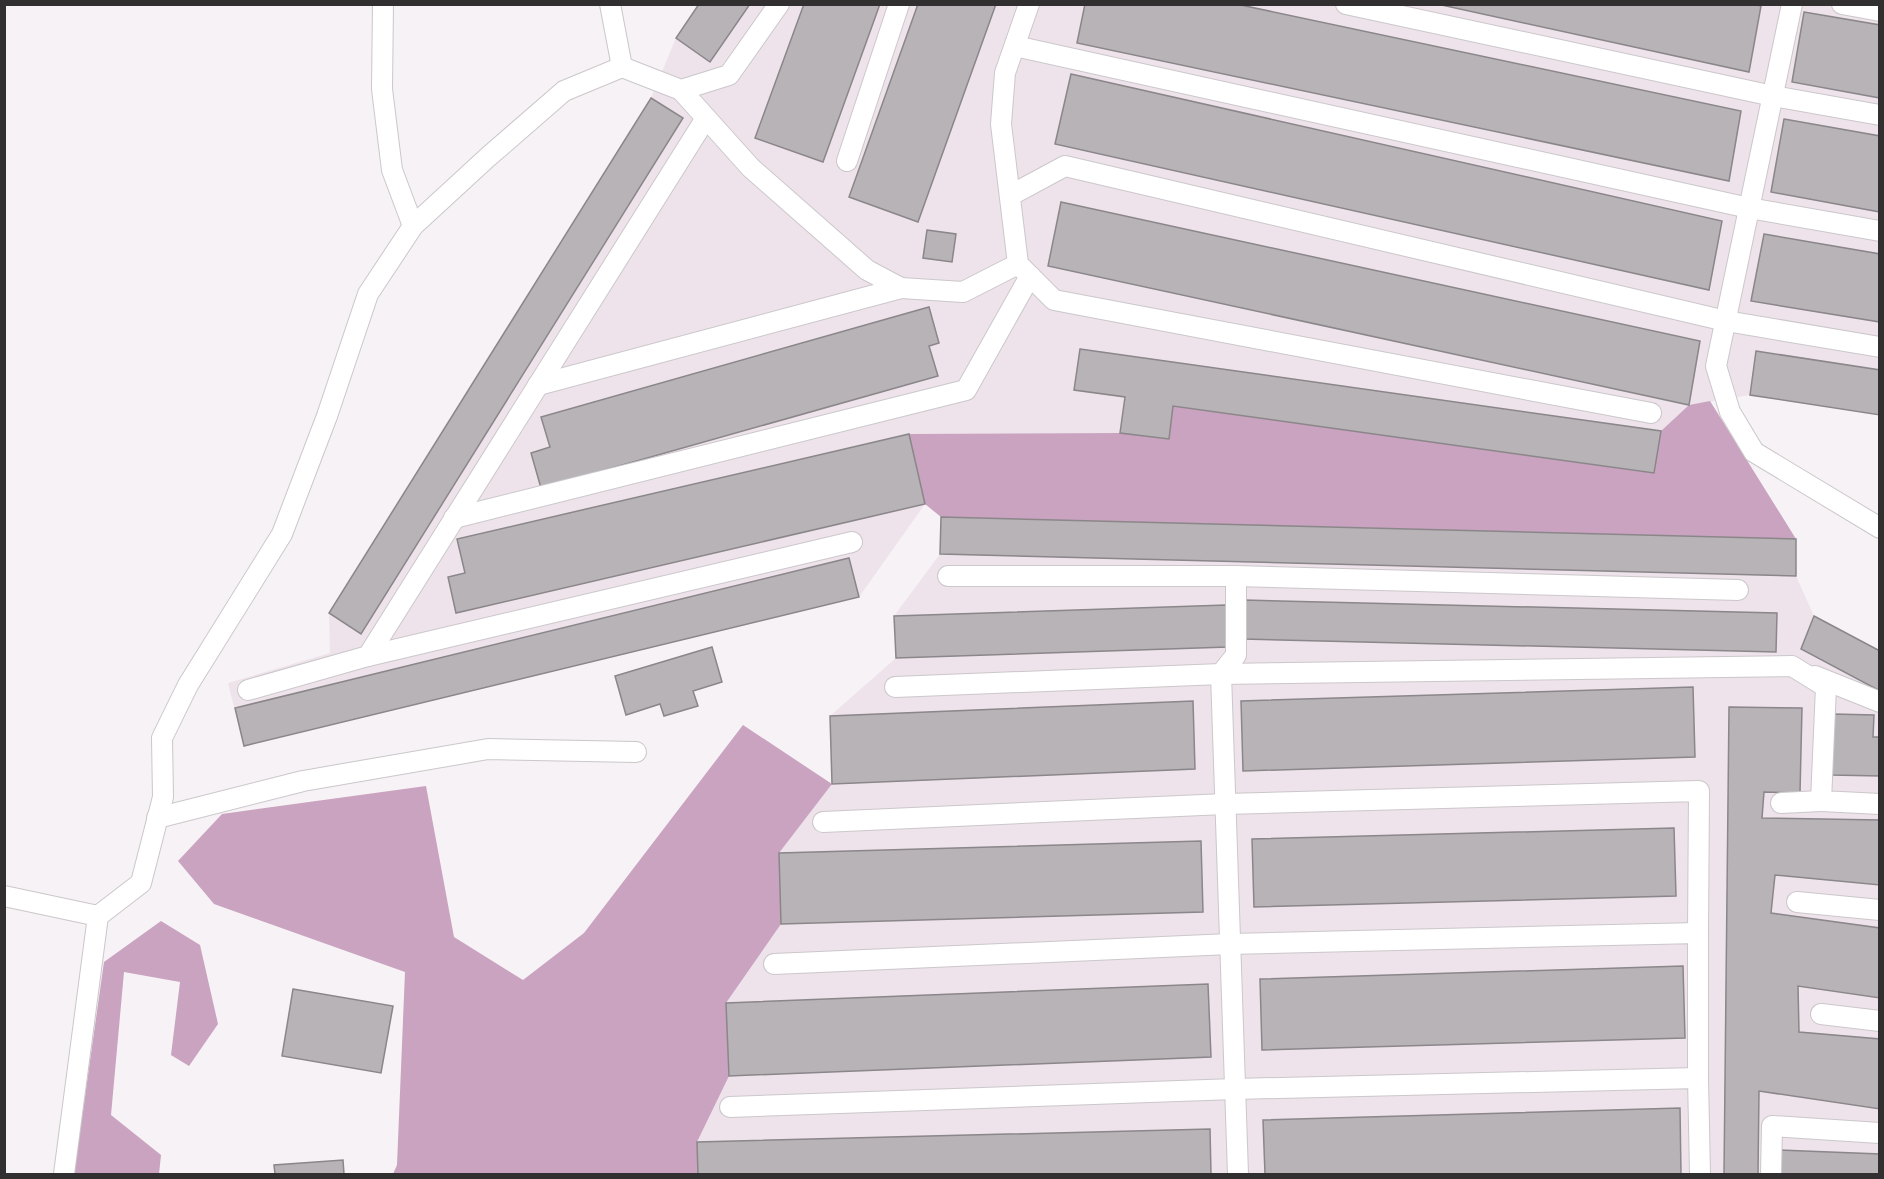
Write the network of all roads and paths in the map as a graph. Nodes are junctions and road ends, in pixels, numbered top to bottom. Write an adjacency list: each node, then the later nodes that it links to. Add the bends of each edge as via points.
1 (383, 4): 19 (lane, via 382,89 392,170)
2 (610, 4): 11 (lane)
3 (778, 4): 12 (lane, via 729,75)
4 (899, 4): 16 (lane)
5 (1029, 4): 10 (lane)
6 (1346, 4): 13 (lane)
7 (1792, 4): 13 (lane)
8 (1842, 4): 9 (lane)
9 (1880, 11)
10 (1015, 46): 17 (lane, via 1005,73 1001,124); 18 (lane)
11 (622, 67): 12 (lane); 19 (lane, via 564,91)
12 (681, 90): 15 (lane)
13 (1773, 96): 14 (lane); 18 (lane)
14 (1880, 115)
15 (706, 118): 22 (lane, via 751,168 867,270); 25 (lane)
16 (847, 161)
17 (1011, 195): 21 (lane); 23 (lane, via 1065,166)
18 (1749, 208): 20 (lane); 23 (lane)
19 (413, 226): 44 (lane, via 368,294 282,534 188,685 162,738 163,796)
20 (1880, 231)
21 (1024, 270): 22 (lane, via 963,292); 26 (lane, via 1054,300); 27 (lane, via 966,390)
22 (901, 288): 25 (lane)
23 (1726, 321): 24 (lane); 28 (lane, via 1716,366 1730,412 1754,452)
24 (1880, 347)
25 (538, 385): 27 (lane)
26 (1651, 413)
27 (454, 518): 33 (lane)
28 (1880, 528)
29 (852, 542): 33 (lane)
30 (948, 576): 31 (lane)
31 (1236, 576): 32 (lane); 35 (lane, via 1236,655)
32 (1738, 590)
33 (368, 656): 37 (lane)
34 (1792, 666): 35 (lane); 38 (lane); 40 (lane, via 1826,687)
35 (1221, 674): 36 (lane); 42 (lane)
36 (895, 687)
37 (248, 690)
38 (1880, 702)
39 (636, 752): 44 (lane, via 488,749 303,781)
40 (1821, 801): 41 (lane); 43 (lane)
41 (1781, 803)
42 (1225, 804): 45 (lane); 50 (lane, via 1699,791); 51 (lane)
43 (1880, 804)
44 (158, 818): 49 (lane, via 141,883)
45 (823, 822)
46 (4, 896): 49 (lane)
47 (1797, 902): 48 (lane)
48 (1880, 910)
49 (98, 916): 59 (lane)
50 (1698, 933): 51 (lane); 55 (lane)
51 (1230, 944): 52 (lane); 56 (lane)
52 (774, 964)
53 (1821, 1014): 54 (lane)
54 (1880, 1021)
55 (1698, 1078): 56 (lane); 61 (lane)
56 (1235, 1089): 57 (lane); 60 (lane)
57 (730, 1107)
58 (1880, 1133): 62 (lane, via 1772,1126)
59 (64, 1174)
60 (1238, 1174)
61 (1700, 1174)
62 (1771, 1174)

